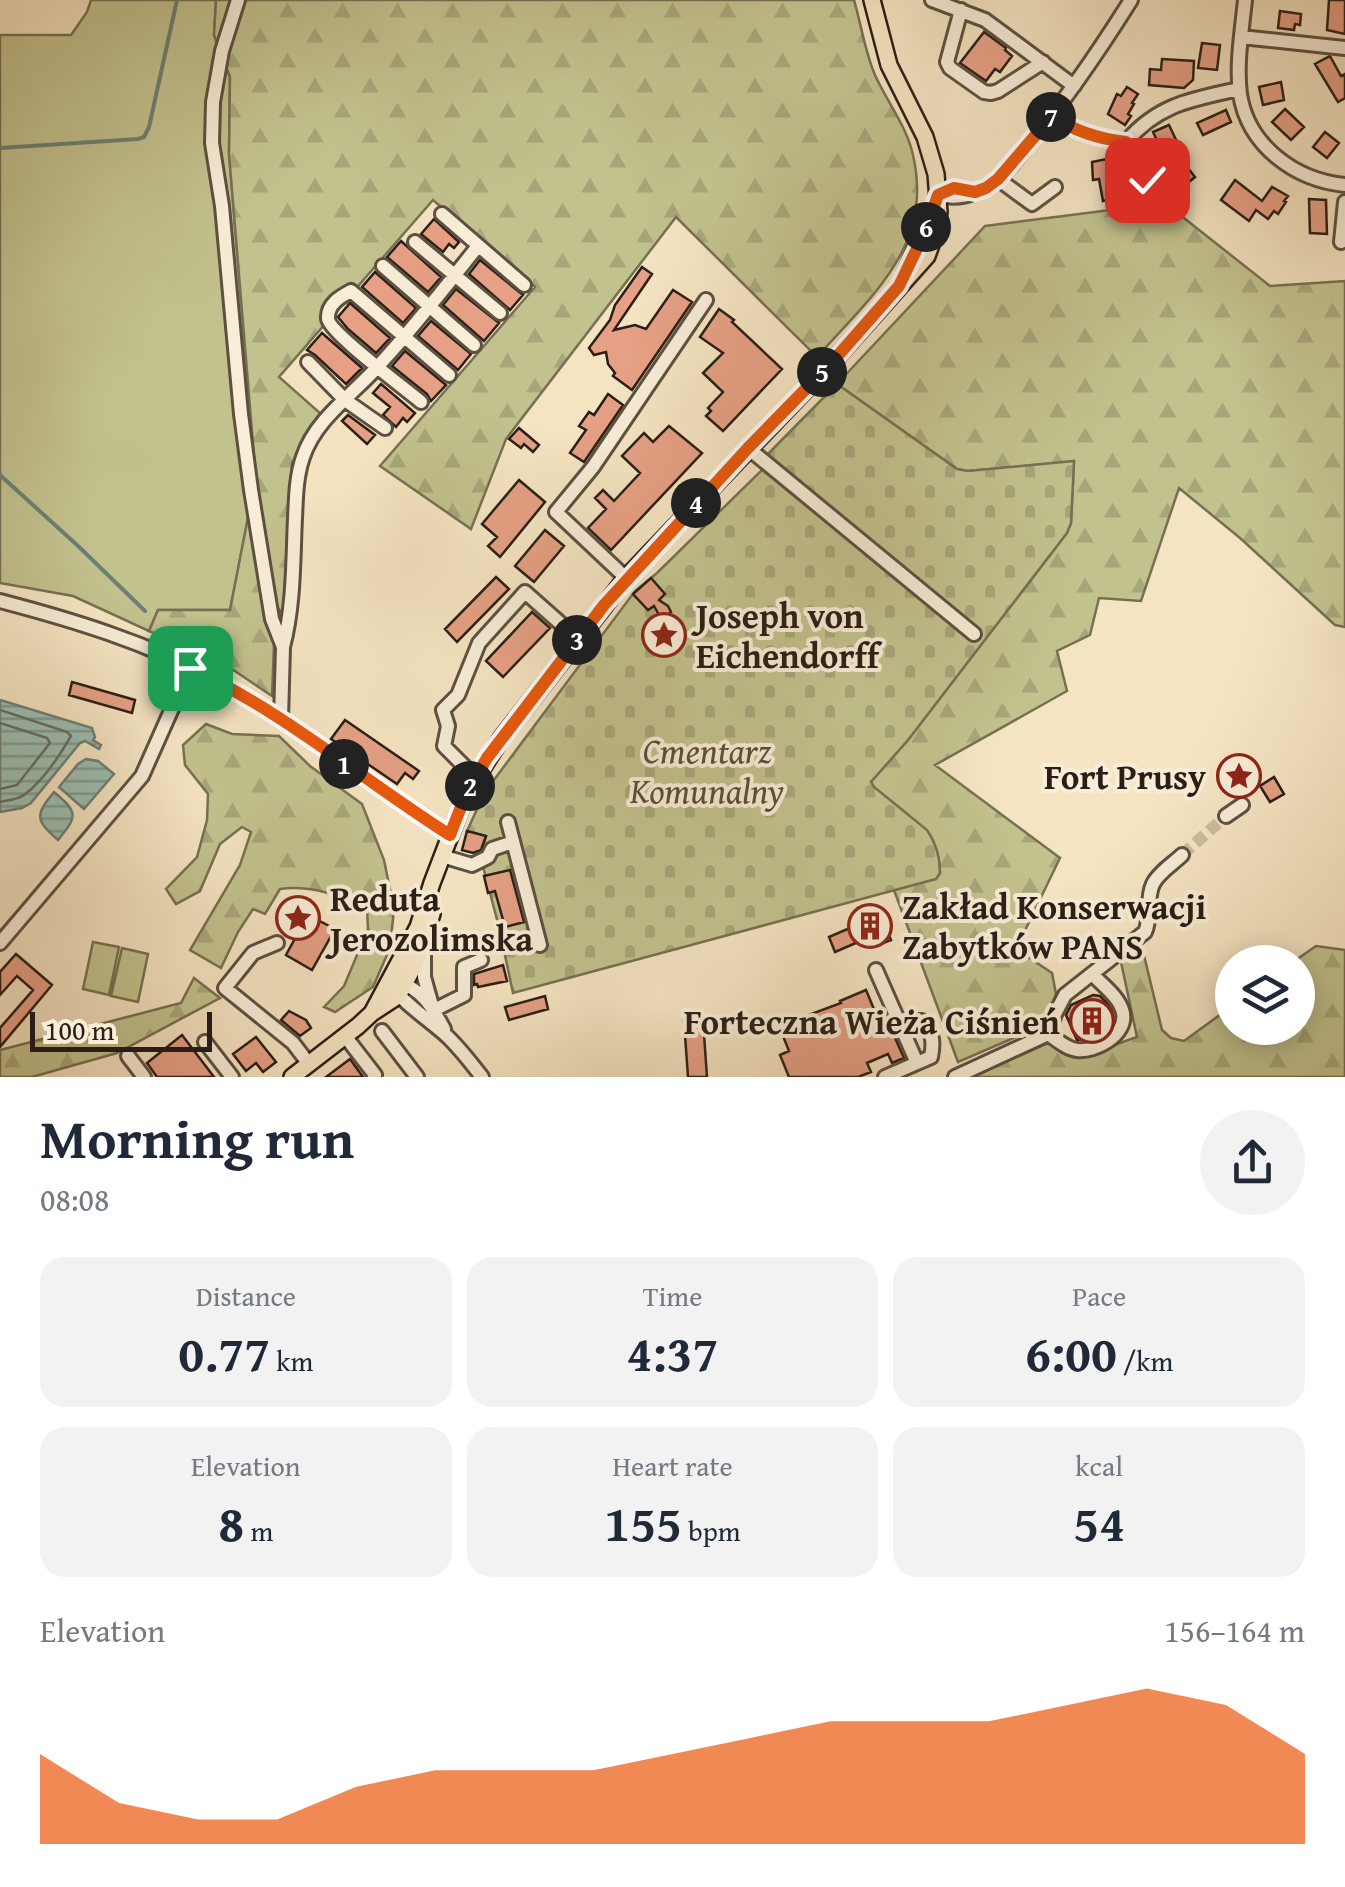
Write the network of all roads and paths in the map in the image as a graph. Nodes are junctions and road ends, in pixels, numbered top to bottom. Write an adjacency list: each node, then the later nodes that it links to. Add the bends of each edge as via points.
1 (238, 0): 43 (street, via 222,51 212,143 251,490 272,619)
2 (872, 0): 18 (main road, via 889,64 931,154)
3 (932, 0): 6 (street)
4 (1132, 0): 10 (street)
5 (1244, 0): 7 (street)
6 (961, 10): 9 (street); 9 (street, via 946,62 984,92 998,91)
7 (1241, 36): 8 (street); 11 (street)
8 (1345, 48)
9 (1043, 62): 10 (street)
10 (1074, 86): 12 (street)
11 (1240, 89): 13 (street, via 1173,105); 16 (street, via 1252,129 1276,157 1315,179)
12 (1052, 116): 13 (street); 14 (street)
13 (1126, 142): 15 (street)
14 (998, 179): 17 (street, via 1032,204); 18 (street, via 956,198)
15 (1147, 180)
16 (1345, 185)
17 (1055, 187)
18 (938, 195): 38 (main road, via 899,286)
19 (1345, 202): 22 (street)
20 (442, 214): 23 (street)
21 (415, 242): 25 (street)
22 (1341, 242)
23 (478, 246): 25 (street); 26 (street)
24 (383, 266): 28 (street)
25 (456, 275): 28 (street); 29 (street)
26 (524, 285)
27 (706, 300): 39 (street, via 556,512)
28 (430, 307): 30 (street); 31 (street)
29 (500, 313)
30 (404, 337): 33 (street); 33 (street, via 351,291 339,297 330,326); 34 (street)
31 (474, 345)
32 (308, 362): 35 (street)
33 (376, 368): 35 (street); 36 (street)
34 (449, 375)
35 (344, 400): 37 (street); 43 (street, via 312,437 298,473)
36 (421, 402)
37 (385, 428)
38 (748, 448): 39 (main road); 41 (street)
39 (626, 578): 42 (main road)
40 (0, 601): 44 (street, via 92,628)
41 (974, 634)
42 (578, 639): 46 (main road); 46 (street, via 525,592 478,644 458,696 443,710 444,746)
43 (283, 647): 45 (street)
44 (190, 668): 45 (street); 55 (street, via 142,776)
45 (281, 719): 50 (street)
46 (475, 777): 50 (main road)
47 (1242, 805): 48 (street)
48 (1226, 816)
49 (508, 822): 51 (street)
50 (450, 835): 53 (main road)
51 (513, 842): 53 (street, via 492,848 472,866); 57 (street)
52 (1182, 855): 60 (street, via 1154,880 1145,932)
53 (442, 856): 54 (main road); 61 (main road)
54 (426, 938): 61 (main road); 62 (street, via 424,977)
55 (0, 943)
56 (277, 944): 70 (street, via 253,953 225,988)
57 (540, 945)
58 (481, 960): 62 (street, via 464,966 464,995)
59 (876, 970): 63 (street)
60 (1093, 974): 65 (street, via 1066,996); 65 (street, via 1123,1011 1116,1036 1073,1050)
61 (398, 987): 62 (street, via 420,993); 66 (main road); 67 (street)
62 (433, 1007): 67 (street)
63 (900, 1025): 71 (street); 71 (street, via 922,1022 930,1030 931,1057)
64 (382, 1032): 76 (street)
65 (1048, 1034): 79 (street)
66 (345, 1036): 70 (main road); 75 (street)
67 (448, 1036): 77 (street)
68 (205, 1042): 73 (street)
69 (128, 1056): 72 (street)
70 (309, 1064): 74 (main road)
71 (917, 1064): 78 (street)
72 (144, 1077)
73 (232, 1077)
74 (292, 1077)
75 (374, 1077)
76 (417, 1077)
77 (482, 1077)
78 (885, 1077)
79 (954, 1077)

